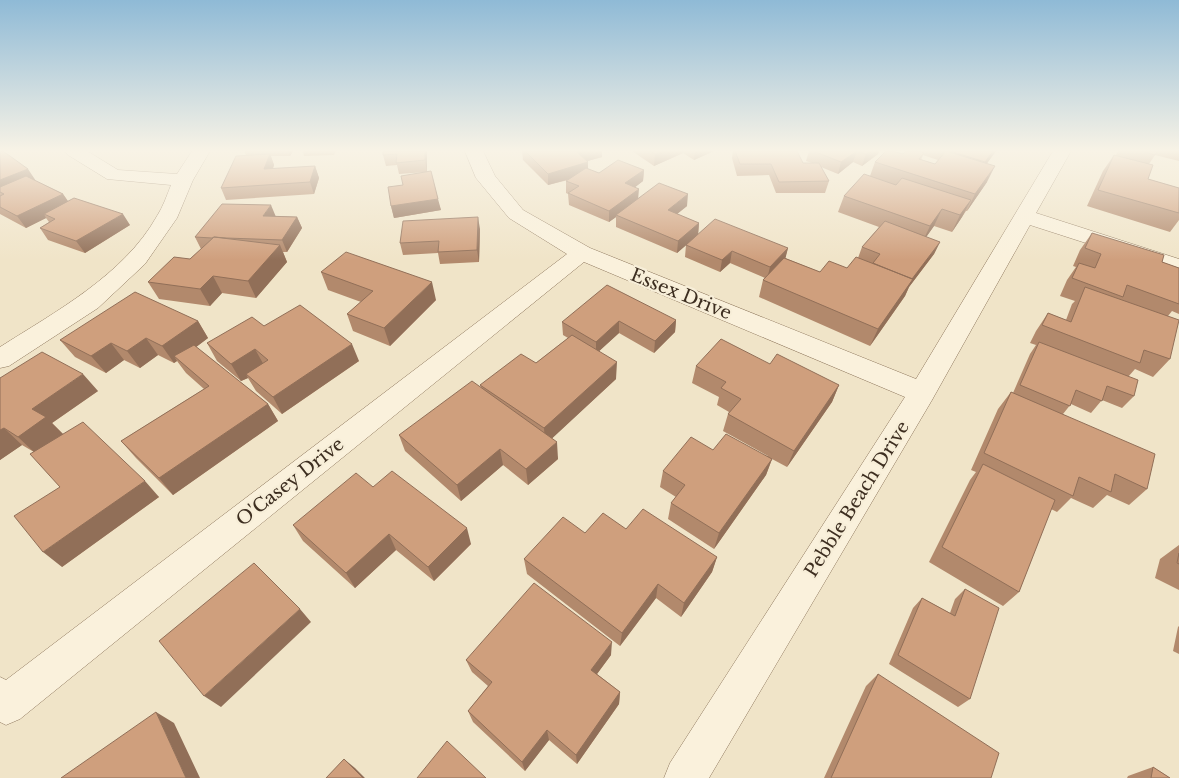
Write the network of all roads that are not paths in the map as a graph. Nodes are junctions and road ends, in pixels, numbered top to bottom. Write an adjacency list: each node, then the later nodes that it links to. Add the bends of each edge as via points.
1 (180, 187): 7 (street, via 167,218 137,260 89,302)
2 (494, 187): 5 (street, Essex Drive, via 516,214)
3 (1041, 187): 4 (street, Pebble Beach Drive)
4 (1024, 216): 6 (street); 8 (street, Pebble Beach Drive)
5 (582, 253): 8 (street, Essex Drive); 9 (street, O'Casey Drive, via 6,705)
6 (1179, 266)
7 (0, 359)
8 (922, 393): 10 (street, Pebble Beach Drive)
9 (0, 697)
10 (685, 778)

